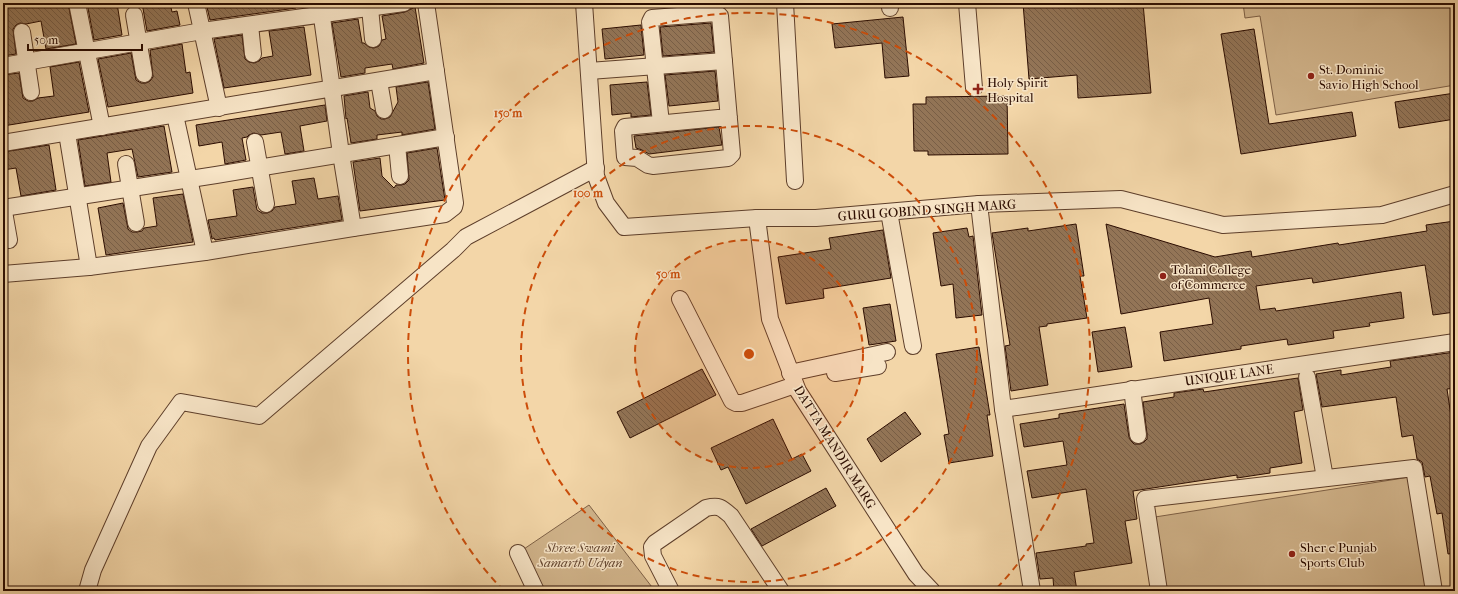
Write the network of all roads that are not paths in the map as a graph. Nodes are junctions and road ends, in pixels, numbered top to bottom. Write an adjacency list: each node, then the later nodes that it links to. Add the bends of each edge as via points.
1 (78, 3): 16 (street)
2 (196, 3): 12 (street)
3 (404, 3): 8 (street)
4 (426, 3): 22 (street)
5 (584, 3): 23 (street, GURU GOBIND SINGH MARG)
6 (785, 3): 46 (street)
7 (967, 3): 26 (street)
8 (370, 8): 9 (street); 14 (street)
9 (320, 9): 11 (street); 27 (street)
10 (134, 15): 15 (street)
11 (250, 25): 12 (street); 17 (street)
12 (202, 31): 15 (street); 29 (street)
13 (22, 32): 19 (street)
14 (373, 39)
15 (139, 42): 16 (street); 24 (street)
16 (88, 51): 19 (street); 34 (street)
17 (253, 54)
18 (724, 61): 21 (street); 21 (street, via 720,16 716,13 651,19); 32 (street)
19 (26, 62): 20 (street); 28 (street)
20 (3, 66)
21 (655, 66): 23 (street); 33 (street)
22 (436, 71): 25 (street); 36 (street)
23 (589, 71): 43 (street, GURU GOBIND SINGH MARG)
24 (144, 74)
25 (379, 81): 27 (street); 30 (street)
26 (974, 88)
27 (332, 89): 29 (street); 40 (street)
28 (31, 92)
29 (219, 108): 31 (street)
30 (384, 110)
31 (175, 115): 34 (street); 45 (street)
32 (729, 117): 33 (street); 33 (street, via 733,153 730,157 653,166 637,158 626,158 624,128)
33 (661, 123)
34 (102, 127): 35 (street)
35 (67, 133): 38 (street); 49 (street)
36 (446, 137): 39 (street); 56 (street, via 455,203 451,210 445,214)
37 (255, 142): 42 (street)
38 (3, 143)
39 (397, 145): 40 (street); 44 (street)
40 (341, 154): 42 (street); 56 (street)
41 (126, 164): 47 (street)
42 (260, 168): 45 (street); 50 (street)
43 (596, 168): 54 (street, GURU GOBIND SINGH MARG, via 596,176 606,203 624,227); 73 (street, via 466,237 259,416 181,402 149,446 93,570)
44 (400, 176)
45 (190, 179): 47 (street); 58 (street)
46 (795, 181)
47 (130, 188): 49 (street); 55 (street)
48 (1455, 194): 51 (street, GURU GOBIND SINGH MARG, via 1382,215 1223,225 1121,199)
49 (78, 196): 52 (street); 59 (street)
50 (266, 204)
51 (978, 204): 53 (street, GURU GOBIND SINGH MARG); 69 (street)
52 (3, 207): 57 (street)
53 (889, 212): 54 (street, GURU GOBIND SINGH MARG, via 816,218); 63 (street)
54 (757, 218): 67 (street, DATTA MANDIR MARG, via 770,319)
55 (136, 223)
56 (353, 228): 58 (street)
57 (9, 240)
58 (205, 252): 59 (street)
59 (89, 267): 60 (street)
60 (3, 274)
61 (680, 299): 67 (street, via 732,401 742,403)
62 (1455, 342): 68 (street, UNIQUE LANE)
63 (913, 346)
64 (887, 352): 67 (street)
65 (878, 366): 67 (street)
66 (1307, 377): 71 (street)
67 (793, 380): 77 (street, DATTA MANDIR MARG, via 916,574)
68 (1132, 389): 69 (street, UNIQUE LANE); 70 (street)
69 (1003, 409): 78 (street)
70 (1138, 435)
71 (1325, 478): 79 (street, via 1145,499); 80 (street, via 1414,468)
72 (518, 553): 74 (street)
73 (87, 591)
74 (536, 591)
75 (671, 591): 76 (street, via 653,556 652,548 655,543 706,508 715,506 723,508 731,516)
76 (780, 591)
77 (932, 591)
78 (1032, 591)
79 (1159, 591)
80 (1434, 591)

